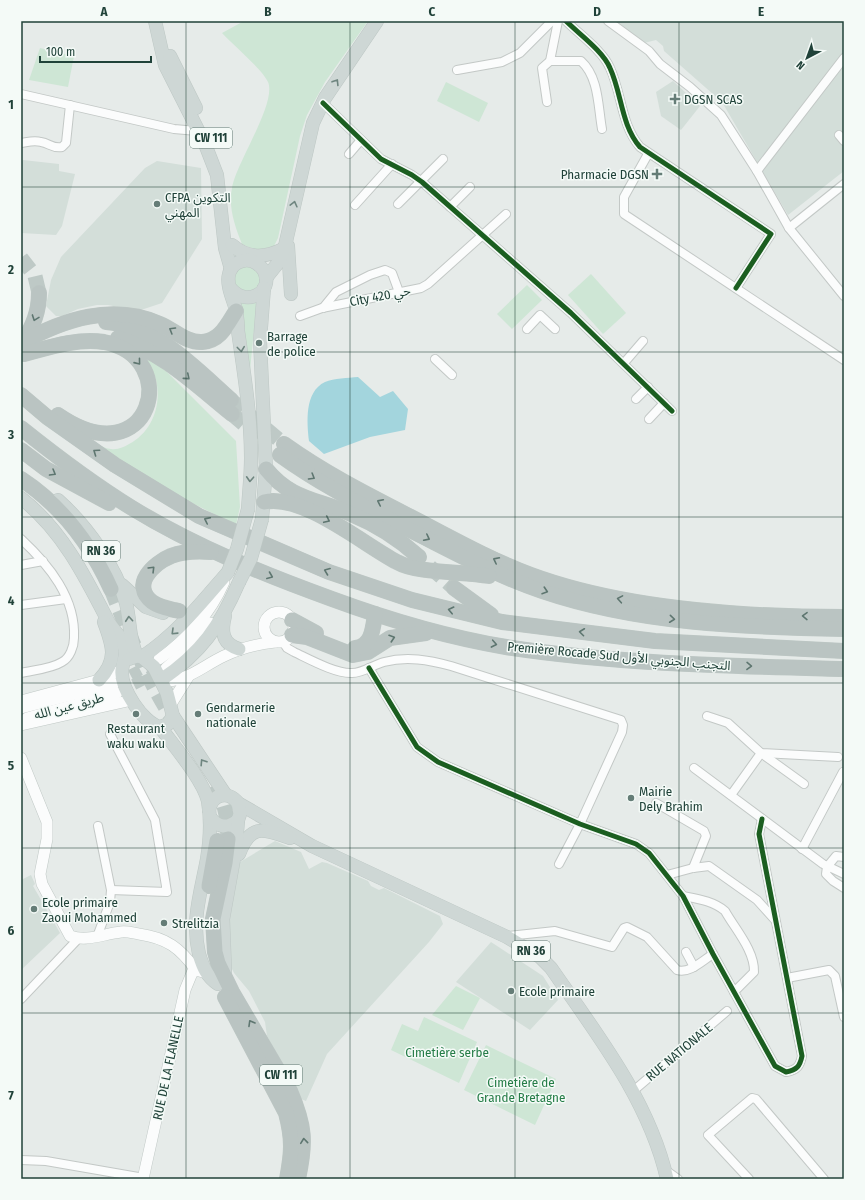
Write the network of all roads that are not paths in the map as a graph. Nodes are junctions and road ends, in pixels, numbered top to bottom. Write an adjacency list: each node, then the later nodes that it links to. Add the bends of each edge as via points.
1 (155, 21): 16 (main road, via 165,65)
2 (162, 21): 34 (main road, CW 111, via 172,60 220,162)
3 (376, 21): 13 (main road, one-way to 3)
4 (552, 21): 10 (street, via 520,53 502,62)
5 (558, 21): 9 (street)
6 (566, 21): 20 (street, via 605,58 633,139)
7 (608, 21): 23 (street, via 649,51 660,64 721,115)
8 (844, 58): 23 (street)
9 (550, 61): 12 (street, via 542,68); 15 (street, via 581,61 589,68 593,76)
10 (457, 70)
11 (21, 94): 14 (street)
12 (547, 102)
13 (323, 103): 17 (street); 32 (main road, one-way to 13, via 313,123)
14 (70, 106): 16 (street, via 174,129); 18 (street, via 66,144 62,147 53,147 37,141)
15 (602, 129)
16 (197, 131): 36 (main road, via 217,175 225,248)
17 (361, 140): 19 (street); 22 (street, via 381,159)
18 (21, 143)
19 (348, 154)
20 (648, 154): 39 (street, via 624,197 624,214); 39 (street, via 771,234)
21 (443, 159): 24 (street)
22 (392, 164): 24 (street); 28 (street)
23 (757, 171): 31 (street)
24 (422, 182): 27 (street); 29 (street)
25 (844, 184): 31 (street)
26 (470, 186): 29 (street)
27 (398, 204)
28 (356, 205)
29 (450, 207): 33 (street)
30 (506, 214): 33 (street, City 420 حي)
31 (789, 228): 43 (street)
32 (289, 229): 35 (main road); 42 (main road, via 288,262)
33 (483, 236): 41 (street, City 420 حي, via 428,284); 54 (street)
34 (232, 245): 35 (main road, via 244,253 262,257); 36 (main road, CW 111)
35 (283, 249): 37 (main road, via 278,263)
36 (235, 266): 37 (main road, via 245,260 257,263 264,272); 38 (main road, via 228,281)
37 (265, 283): 38 (main road, via 255,296 243,298 237,296); 65 (main road, via 260,341)
38 (229, 286): 45 (main road)
39 (736, 288): 53 (street)
40 (39, 292): 51 (highway, one-way to 51, via 37,315)
41 (399, 292): 44 (street, City 420 حي); 44 (street, via 392,273 385,270 336,292)
42 (291, 294)
43 (844, 296)
44 (322, 308): 46 (street, City 420 حي)
45 (236, 311): 47 (highway, one-way to 47, via 218,336 201,342 190,340 153,321 118,314 86,316); 77 (main road, one-way to 77, bridge, via 251,442 248,509)
46 (300, 316)
47 (57, 326): 51 (highway); 51 (highway, one-way to 47, via 72,334 87,332 107,335 143,348 169,362 232,407 188,362 151,335 116,322 82,321)
48 (527, 329): 49 (street, via 540,315)
49 (555, 329)
50 (643, 341): 54 (street)
51 (22, 349): 57 (highway, one-way to 57, via 81,341 110,344 126,350 136,359 147,376 150,390 146,410 140,420 123,431 106,433 96,432 64,418)
52 (435, 359): 55 (street)
53 (844, 360)
54 (624, 363): 56 (street)
55 (452, 375)
56 (648, 387): 59 (street); 60 (street)
57 (21, 391)
58 (21, 395): 89 (highway, Première Rocade Sud التجنب الجنوبي الأول, one-way to 58, via 371,587 207,521 115,465)
59 (636, 399)
60 (664, 403): 61 (street); 62 (street)
61 (672, 411)
62 (649, 419)
63 (21, 428): 71 (highway, via 132,508)
64 (21, 450): 71 (highway, one-way to 71, via 46,468 124,511 148,523)
65 (266, 469): 70 (main road); 74 (highway, via 282,486 292,492 373,525)
66 (21, 474): 81 (main road, RN 36, via 42,487 74,515 99,549)
67 (21, 479): 81 (highway, via 50,501 78,533 102,569)
68 (21, 491): 81 (highway, via 43,508 59,525)
69 (21, 498): 81 (main road, RN 36, via 70,551 86,577)
70 (264, 502): 78 (main road, bridge, via 251,558); 79 (highway, one-way to 79, via 285,502 309,511 405,566 469,572)
71 (172, 530): 73 (highway, Première Rocade Sud التجنب الجنوبي الأول)
72 (21, 539): 75 (street)
73 (216, 552): 85 (highway, one-way to 73, via 156,605 147,597 144,585 147,574 157,563 173,555); 87 (highway, Première Rocade Sud التجنب الجنوبي الأول, one-way to 87, via 288,583)
74 (419, 557)
75 (44, 561): 76 (street); 83 (street)
76 (21, 565)
77 (228, 572): 78 (street, via 222,587 196,626 162,664 182,655 203,633); 82 (main road)
78 (239, 582): 86 (main road)
79 (518, 582): 88 (highway, one-way to 79, via 790,616 697,610 573,589 503,564 282,450 300,470 341,494 485,569); 91 (highway, one-way to 91, via 580,602 648,616 691,621)
80 (454, 588): 89 (highway, via 484,612)
81 (107, 591): 85 (main road, via 129,593 146,607 160,612); 96 (main road, RN 36, via 113,629); 96 (main road, RN 36, one-way to 81, via 126,601); 101 (main road, via 107,630 112,657 110,665)
82 (205, 598): 85 (main road); 96 (main road, one-way to 96, via 169,638)
83 (66, 599): 84 (street); 99 (street, via 74,631 74,643 70,653 62,662 55,665)
84 (21, 605)
85 (179, 611)
86 (227, 611): 94 (main road, via 223,628 224,639 229,645); 102 (main road, via 196,651)
87 (375, 614): 92 (highway, Première Rocade Sud التجنب الجنوبي الأول); 93 (highway, via 369,640 363,646 354,648 308,630)
88 (844, 616)
89 (502, 622): 95 (highway, Première Rocade Sud التجنب الجنوبي الأول, one-way to 89, via 655,641)
90 (264, 627): 93 (street, via 268,638); 93 (street, via 267,617 276,612 287,614); 94 (street)
91 (844, 629)
92 (435, 632): 93 (highway, one-way to 92, via 307,637 353,655 368,652 396,636); 98 (highway, Première Rocade Sud التجنب الجنوبي الأول, one-way to 98, via 506,647 563,654 720,666)
93 (285, 635): 94 (street); 97 (street, via 287,648 343,672 355,673)
94 (243, 648): 100 (street, via 219,658)
95 (844, 651)
96 (131, 661): 101 (street); 102 (main road, via 148,660); 103 (main road, via 123,681)
97 (370, 668): 125 (street, via 407,731 423,752 438,762); 125 (street, via 383,662 402,659 428,660 618,718 623,729)
98 (844, 668)
99 (21, 673)
100 (188, 677): 102 (street); 106 (street)
101 (99, 680): 104 (street)
102 (162, 681): 106 (main road)
103 (132, 700): 109 (street); 110 (main road)
104 (21, 701)
105 (21, 708): 108 (street, طريق عين الله, via 115,688)
106 (172, 710): 110 (main road, via 168,724); 118 (main road, one-way to 106)
107 (707, 716): 112 (street, via 728,723)
108 (21, 719)
109 (21, 725)
110 (155, 725): 122 (main road, via 201,786); 128 (main road, via 200,798)
111 (110, 734): 139 (street, via 155,820 167,892)
112 (761, 753): 113 (street); 117 (street); 119 (street)
113 (838, 757)
114 (21, 758): 144 (street, via 47,822 47,840 40,874 42,884 70,936)
115 (694, 768): 119 (street)
116 (843, 772): 130 (street)
117 (804, 784)
118 (225, 794): 120 (main road, via 233,797); 122 (main road, via 212,801)
119 (731, 795): 123 (street)
120 (238, 803): 124 (main road); 127 (main road, RN 36)
121 (656, 803): 134 (street, via 704,831 706,836)
122 (209, 814): 124 (main road, via 214,823 220,826 233,825); 128 (main road)
123 (762, 819): 130 (street); 141 (street, via 759,834)
124 (238, 820): 127 (main road, RN 36, via 265,823); 135 (main road)
125 (580, 824): 132 (street); 137 (street, via 644,848)
126 (98, 826): 139 (street)
127 (290, 832): 129 (main road, RN 36)
128 (218, 839): 148 (main road, via 207,858 196,910 195,923); 150 (highway, CW 111, via 225,863 213,919 215,952)
129 (312, 846): 135 (main road, via 272,832 253,833 244,841); 142 (main road, RN 36)
130 (802, 849): 133 (street)
131 (844, 857): 133 (street, via 836,856)
132 (559, 864)
133 (826, 866): 136 (street); 138 (street, via 828,877)
134 (693, 868): 137 (street); 141 (street, via 709,866 757,900)
135 (230, 874): 150 (main road, via 223,919)
136 (844, 874)
137 (667, 875): 140 (street)
138 (844, 888)
139 (110, 890): 143 (street, via 110,902)
140 (683, 896): 146 (street); 151 (street, via 720,907 751,954 754,972)
141 (776, 921): 149 (street)
142 (507, 936): 147 (street, via 555,931 612,947 627,927 643,934 676,970 682,972); 155 (main road, RN 36, via 540,957 551,968)
143 (97, 937): 144 (street); 148 (street, via 122,932 156,937 170,943)
144 (78, 939): 152 (street)
145 (686, 952): 147 (street)
146 (713, 954): 147 (street); 151 (street)
147 (694, 968)
148 (201, 971): 150 (main road); 158 (street, RUE DE LA FLANELLE, via 192,973 185,990)
149 (787, 978): 151 (street, via 802,1056 800,1065 794,1071 786,1072 774,1066); 154 (street, via 829,970 835,976)
150 (222, 982): 159 (highway, CW 111, via 286,1113 291,1131 292,1151); 160 (highway, CW 111, one-way to 150, via 304,1150 297,1108 290,1091)
151 (734, 992)
152 (21, 999)
153 (727, 1011): 155 (street, RUE NATIONALE)
154 (844, 1017)
155 (632, 1092): 157 (main road, RN 36, via 648,1120)
156 (21, 1160): 158 (street, via 46,1161)
157 (666, 1174): 161 (street)
158 (144, 1179)
159 (287, 1179)
160 (298, 1179)
161 (678, 1179)
162 (749, 1179): 163 (street, via 708,1135 752,1098 756,1099)
163 (824, 1179)

